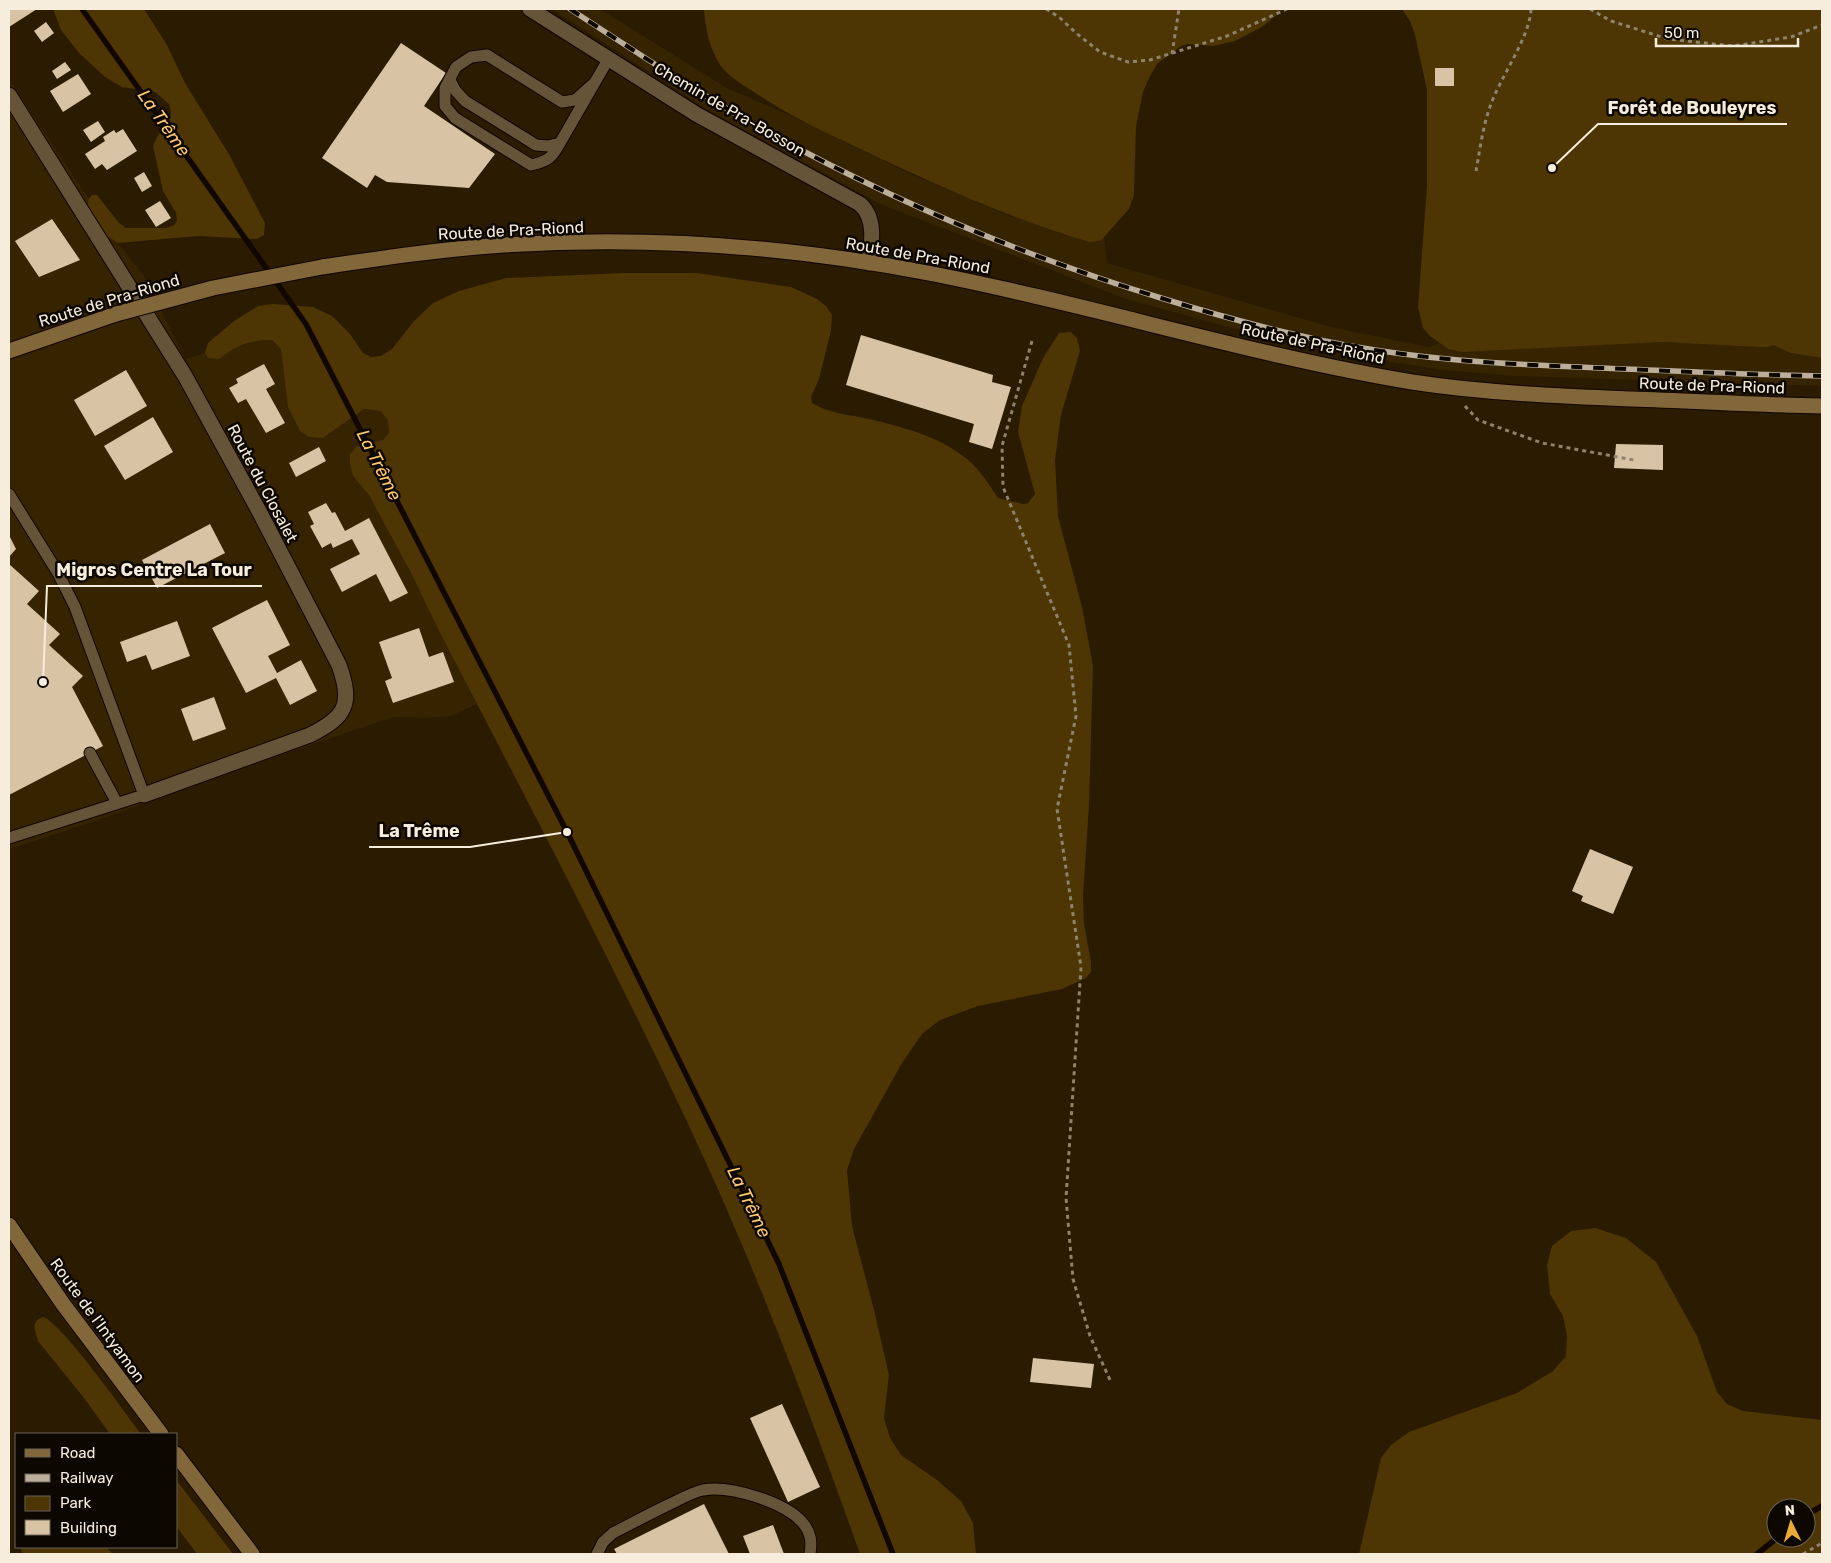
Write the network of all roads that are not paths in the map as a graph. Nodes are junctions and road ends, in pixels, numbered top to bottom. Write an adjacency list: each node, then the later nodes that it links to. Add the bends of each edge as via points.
1 (530, 9): 2 (street, Chemin de Pra-Bosson)
2 (609, 58): 4 (lane); 7 (street, Chemin de Pra-Bosson, via 696,114 860,204 868,211 870,221)
3 (450, 80): 4 (lane, via 456,67 470,57 487,55 562,102 575,100); 6 (lane, via 465,101 536,145); 6 (lane, via 445,88 445,106 454,118 531,165 545,162)
4 (593, 84): 6 (lane)
5 (9, 95): 12 (street, Route du Closalet, via 185,376 259,511 344,679 346,702 342,712 325,728)
6 (560, 143)
7 (869, 263): 8 (main road, Route de Pra-Riond, bridge, via 800,253 679,243 564,243 470,248 322,267 213,288 116,314); 9 (main road, Route de Pra-Riond, via 986,284 1195,335 1414,382 1562,396)
8 (9, 351)
9 (1822, 406)
10 (9, 494): 12 (lane, via 75,607)
11 (90, 753): 13 (lane)
12 (144, 795): 13 (lane)
13 (117, 803): 14 (lane)
14 (9, 838)
15 (9, 1225): 16 (main road, Route de l'Intyamon, via 63,1304)
16 (160, 1433)
17 (178, 1457): 18 (main road)
18 (252, 1554)
19 (597, 1554): 20 (lane, via 613,1533 686,1496 703,1490 718,1490 744,1494 793,1514 804,1523 810,1534)
20 (810, 1554)

